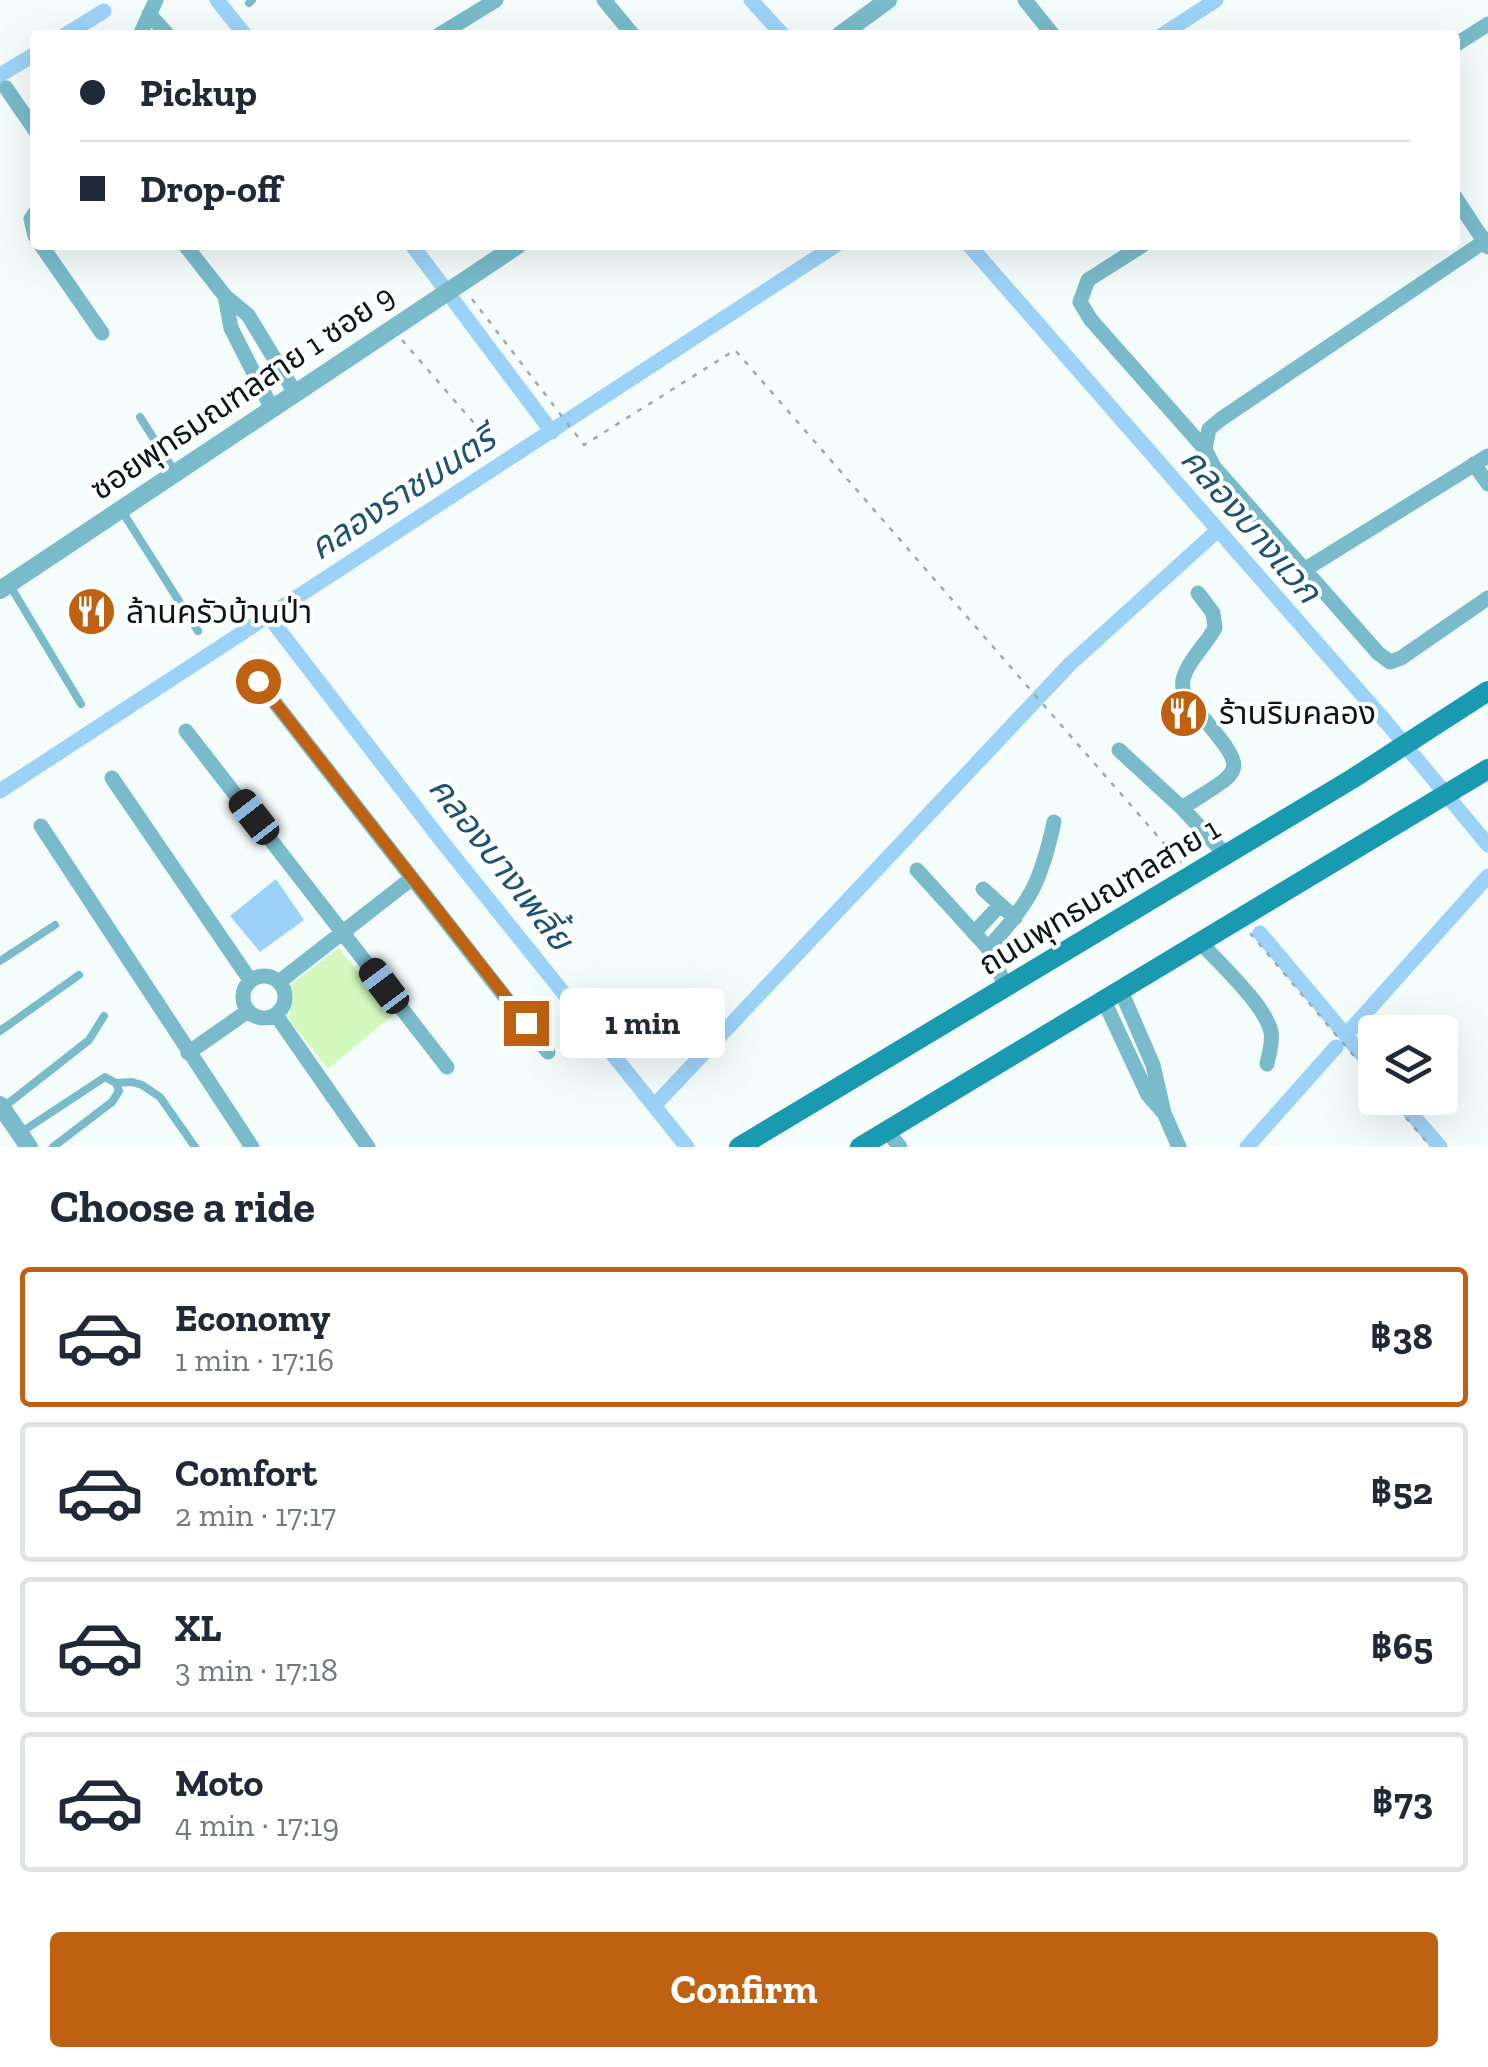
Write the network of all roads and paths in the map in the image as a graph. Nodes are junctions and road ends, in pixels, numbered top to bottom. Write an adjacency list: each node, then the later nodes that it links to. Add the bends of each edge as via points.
1 (496, 0): 9 (street)
2 (604, 0): 10 (street)
3 (888, 0): 11 (street)
4 (1025, 0): 12 (street)
5 (153, 7): 7 (street); 8 (street)
6 (1488, 24): 13 (street)
7 (142, 30)
8 (165, 30)
9 (446, 30)
10 (630, 30)
11 (847, 30)
12 (1049, 30)
13 (1460, 42)
14 (6, 88): 15 (street)
15 (30, 123)
16 (1460, 204): 17 (street)
17 (1487, 242): 30 (street, via 1221,419 1210,428)
18 (44, 250): 25 (street)
19 (189, 250): 23 (street)
20 (510, 250): 22 (street, ซอยพุทธมณฑลสาย 1 ซอย 9)
21 (1136, 250): 30 (street, via 1088,280 1080,302)
22 (460, 283): 24 (street, ซอยพุทธมณฑลสาย 1 ซอย 9); 52 (path, via 584,445 735,350)
23 (225, 296): 26 (street, via 248,314); 27 (street, via 230,328)
24 (392, 327): 26 (street, ซอยพุทธมณฑลสาย 1 ซอย 9); 29 (path)
25 (102, 333)
26 (294, 392): 27 (street, ซอยพุทธมณฑลสาย 1 ซอย 9)
27 (271, 407): 32 (street, ซอยพุทธมณฑลสาย 1 ซอย 9)
28 (140, 417): 32 (lane)
29 (480, 430)
30 (1205, 449): 35 (street)
31 (1481, 460): 33 (street); 35 (street)
32 (175, 472): 34 (street, ซอยพุทธมณฑลสาย 1 ซอย 9)
33 (1488, 484)
34 (120, 508): 36 (street, ซอยพุทธมณฑลสาย 1 ซอย 9); 39 (lane)
35 (1304, 570): 38 (street, via 1390,662)
36 (3, 582): 42 (lane)
37 (1198, 592): 47 (street, via 1216,628 1184,674 1182,689 1236,765 1232,775)
38 (1488, 598)
39 (198, 631)
40 (258, 681): 53 (street)
41 (1488, 691): 50 (main road, ถนนพุทธมณฑลสาย 1)
42 (81, 704)
43 (186, 731): 59 (street)
44 (1119, 750): 47 (street)
45 (1486, 771): 57 (main road)
46 (112, 778): 65 (street)
47 (1182, 808): 50 (street)
48 (1054, 822): 56 (street, via 1040,879)
49 (41, 826): 73 (street)
50 (1226, 855): 52 (main road, ถนนพุทธมณฑลสาย 1)
51 (917, 870): 60 (street)
52 (1192, 875): 67 (main road, ถนนพุทธมณฑลสาย 1)
53 (411, 879): 59 (street); 74 (street)
54 (983, 889): 55 (street)
55 (1000, 905): 56 (street); 60 (street)
56 (1015, 918): 62 (street)
57 (1238, 920): 61 (main road); 75 (path)
58 (55, 925): 63 (lane)
59 (343, 932): 66 (street); 77 (street)
60 (974, 933): 62 (street)
61 (1201, 943): 68 (main road); 76 (street, via 1271,1028)
62 (988, 948): 67 (street)
63 (0, 960)
64 (79, 976): 72 (lane)
65 (250, 980): 66 (street, via 265,976); 69 (street, via 242,996)
66 (279, 982): 70 (street, via 285,996)
67 (1006, 986): 87 (main road, ถนนพุทธมณฑลสาย 1)
68 (1112, 996): 81 (main road); 89 (street, via 1153,1065)
69 (248, 1011): 70 (street, via 261,1018); 73 (street)
70 (276, 1015): 86 (street)
71 (104, 1016): 79 (lane, via 89,1040)
72 (0, 1032)
73 (188, 1052): 85 (street)
74 (548, 1052)
75 (1358, 1061)
76 (1267, 1064)
77 (446, 1067)
78 (116, 1083): 82 (lane, via 99,1078); 83 (lane, via 112,1102); 84 (lane, via 132,1082 160,1097)
79 (1, 1106): 82 (street)
80 (1404, 1115): 90 (path)
81 (894, 1139): 88 (main road)
82 (22, 1142)
83 (53, 1147)
84 (195, 1147)
85 (252, 1147)
86 (368, 1147)
87 (738, 1147)
88 (860, 1147)
89 (1178, 1147)
90 (1431, 1147)

